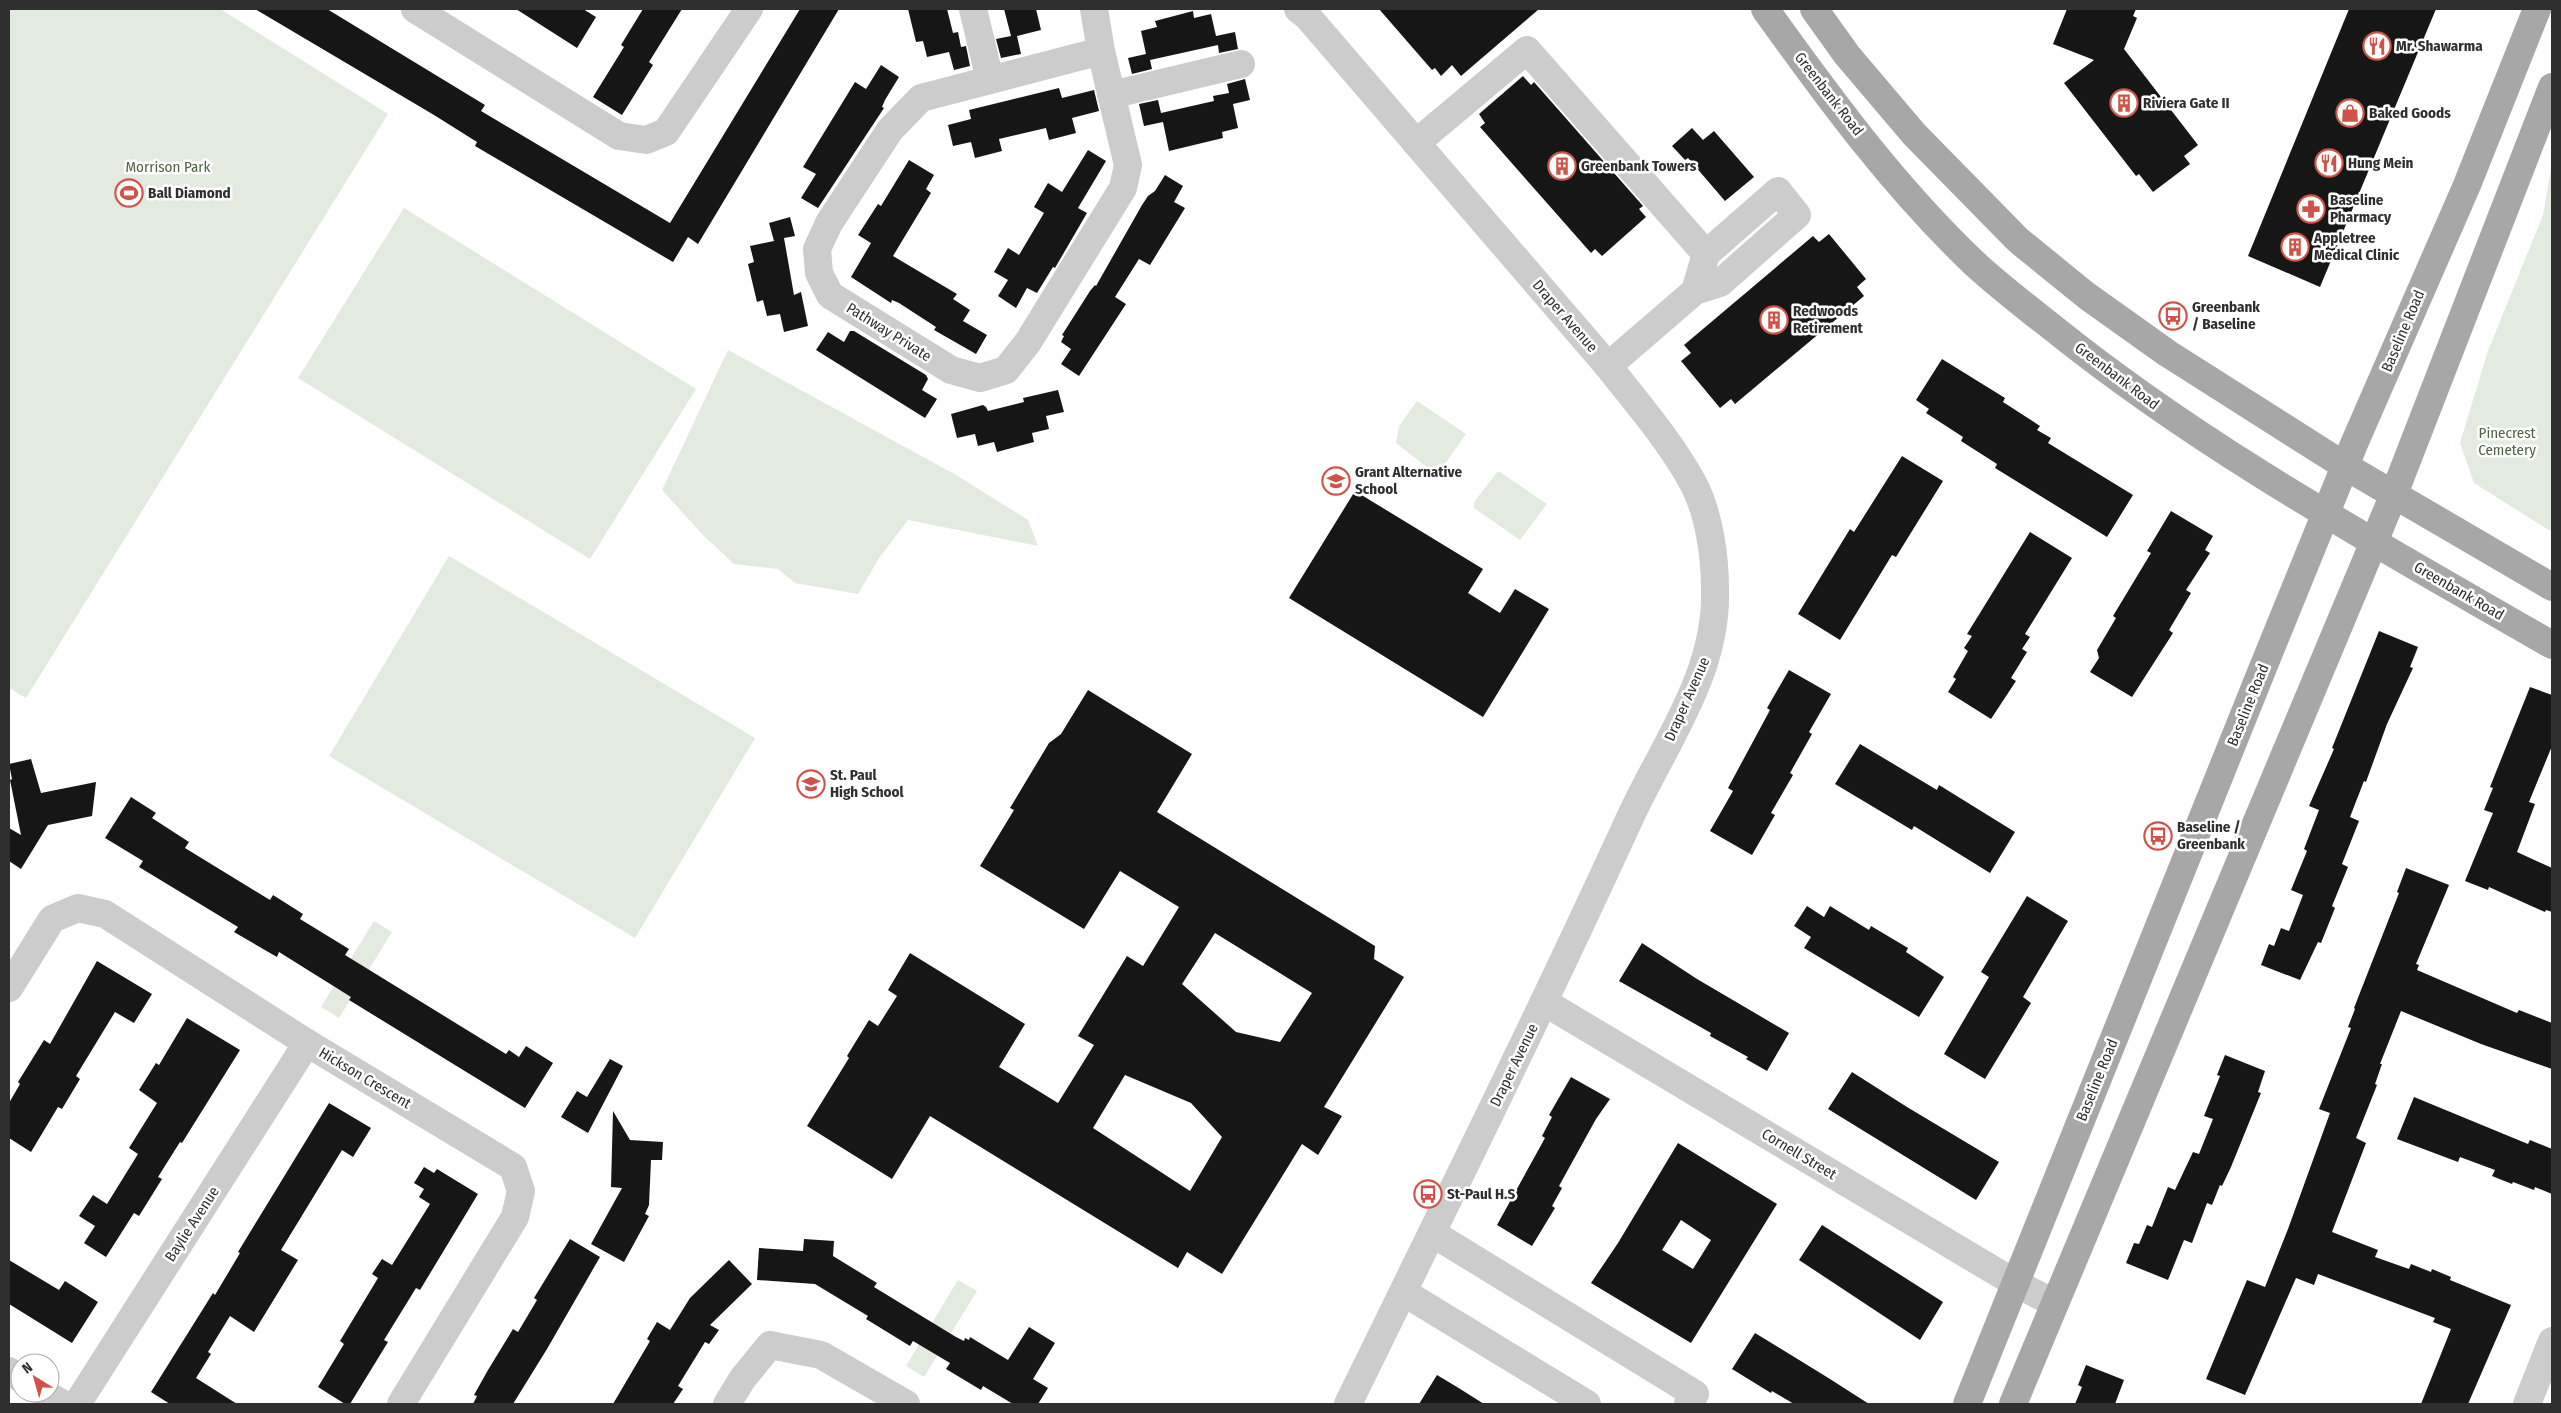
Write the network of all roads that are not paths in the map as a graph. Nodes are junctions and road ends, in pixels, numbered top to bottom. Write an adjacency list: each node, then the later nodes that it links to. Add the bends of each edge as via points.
1 (415, 9): 2 (street, via 619,136 646,140 666,132)
2 (749, 9)
3 (973, 9): 11 (street)
4 (1094, 9): 9 (street, Pathway Private)
5 (1298, 9): 14 (street, Draper Avenue)
6 (1764, 9): 20 (main road, Greenbank Road, via 1821,87 1904,190 1974,263 2108,372 2228,455)
7 (1814, 9): 18 (main road, via 1847,55 1914,134 2018,240 2087,296 2167,353)
8 (2536, 9): 18 (main road, Baseline Road, via 2467,185)
9 (1101, 52): 11 (street, Pathway Private); 13 (street, Pathway Private)
10 (1241, 64): 13 (street)
11 (990, 80): 13 (street, Pathway Private, via 921,98 890,130 829,223 817,248 819,273 830,295 951,370 980,378 1006,370 1028,342 1123,188 1128,165)
12 (2552, 87): 19 (main road)
13 (1112, 95)
14 (1416, 143): 15 (street, via 1527,50); 17 (street, Draper Avenue)
15 (1706, 254): 16 (street); 16 (street, via 1778,191 1796,215 1720,283)
16 (1695, 291): 17 (street)
17 (1608, 366): 25 (street, Draper Avenue, via 1653,423 1694,484 1711,536 1716,590 1714,627 1695,688 1630,816)
18 (2345, 466): 19 (main road); 20 (main road, Baseline Road)
19 (2394, 494): 21 (main road); 22 (main road)
20 (2326, 516): 21 (main road, Greenbank Road); 28 (main road, Baseline Road)
21 (2373, 541): 23 (main road, Greenbank Road); 30 (main road)
22 (2552, 587)
23 (2552, 645)
24 (9, 988): 26 (street, Hickson Crescent, via 52,919 78,908 105,914)
25 (1544, 1002): 27 (street, Draper Avenue); 28 (street, Cornell Street)
26 (307, 1043): 32 (street, Baylie Avenue); 33 (street, Hickson Crescent, via 513,1167 521,1191 516,1217)
27 (1432, 1234): 29 (street, Draper Avenue); 38 (street, via 1695,1394)
28 (2015, 1283): 30 (street, Cornell Street); 39 (main road, Baseline Road)
29 (1403, 1292): 36 (street, Draper Avenue); 37 (street)
30 (2054, 1303): 40 (main road)
31 (2552, 1341): 41 (street)
32 (77, 1404)
33 (401, 1404)
34 (727, 1404): 35 (street, via 770,1345 821,1355)
35 (906, 1404)
36 (1348, 1404)
37 (1586, 1404)
38 (1688, 1404)
39 (1967, 1404)
40 (2013, 1404)
41 (2527, 1404)

